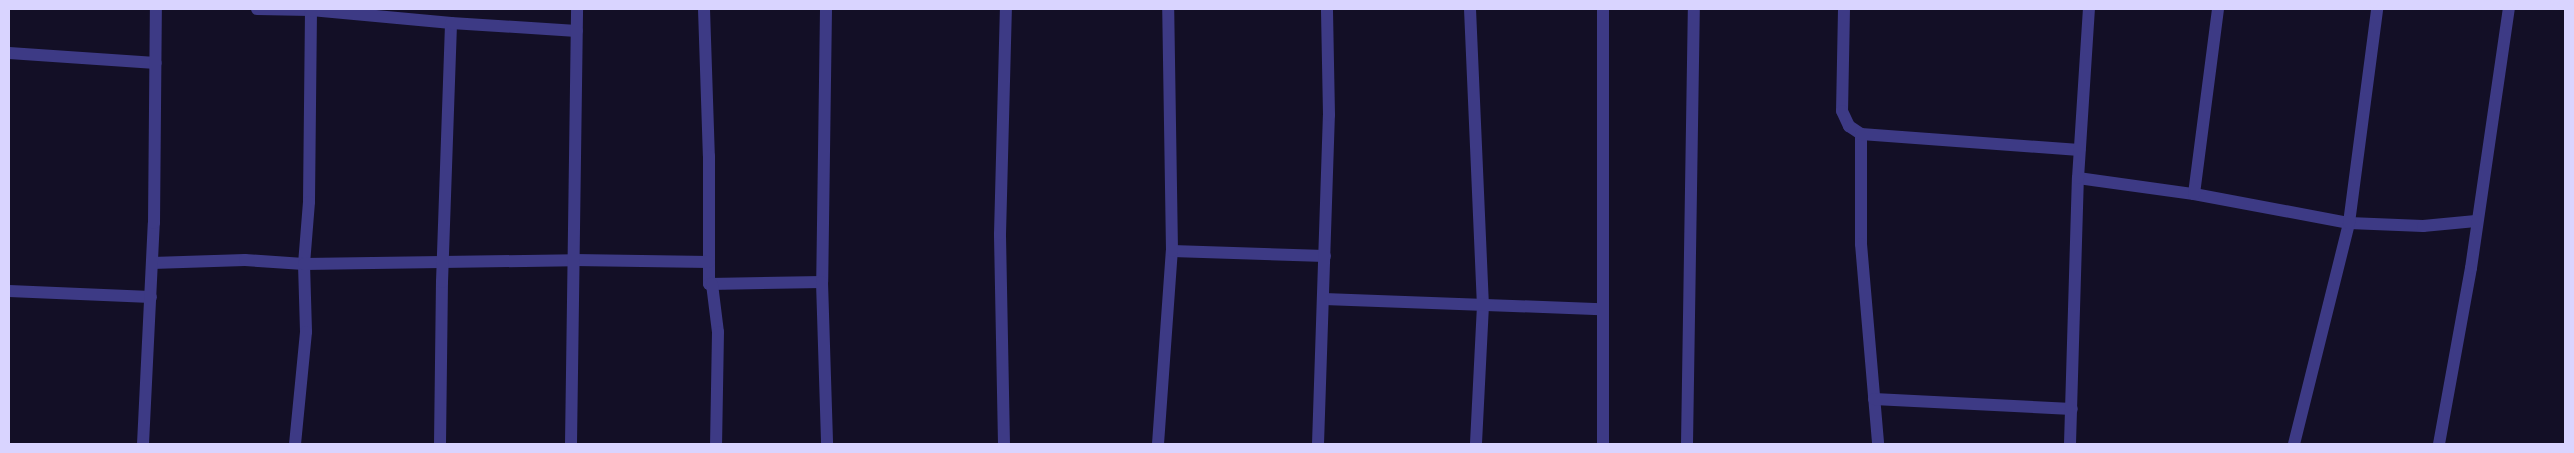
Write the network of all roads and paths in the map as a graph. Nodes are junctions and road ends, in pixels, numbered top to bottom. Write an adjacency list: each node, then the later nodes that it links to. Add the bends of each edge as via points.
1 (156, 9): 22 (street)
2 (257, 9): 17 (street)
3 (576, 9): 20 (street)
4 (704, 9): 33 (street)
5 (826, 9): 36 (street)
6 (1006, 9): 51 (street, via 1000,234)
7 (1168, 9): 29 (street)
8 (1328, 9): 30 (street)
9 (1470, 9): 41 (street)
10 (1603, 9): 42 (street)
11 (1694, 9): 56 (street)
12 (1844, 9): 23 (street, via 1842,111 1849,126)
13 (2089, 9): 24 (street)
14 (2218, 9): 26 (street)
15 (2377, 9): 28 (street)
16 (2509, 9): 27 (street)
17 (311, 10): 18 (street); 35 (street, via 309,202)
18 (361, 12): 19 (street)
19 (451, 24): 20 (street); 32 (street)
20 (576, 31): 31 (street)
21 (9, 53): 22 (street)
22 (156, 63): 34 (street)
23 (1861, 134): 24 (street); 43 (street, via 1861,244)
24 (2079, 150): 25 (street)
25 (2078, 178): 26 (street); 44 (street)
26 (2194, 194): 28 (street)
27 (2476, 221): 28 (street, via 2423,226); 60 (street)
28 (2349, 223): 59 (street)
29 (1172, 251): 30 (street); 52 (street)
30 (1325, 256): 40 (street)
31 (574, 260): 32 (street); 33 (street); 48 (street)
32 (443, 261): 35 (street); 47 (street)
33 (709, 262): 37 (street, via 709,284)
34 (152, 263): 35 (street, via 245,260); 39 (street)
35 (304, 264): 46 (street, via 306,332)
36 (822, 282): 37 (street); 50 (street)
37 (712, 284): 49 (street, via 718,332)
38 (9, 291): 39 (street)
39 (151, 297): 45 (street)
40 (1324, 299): 41 (street); 53 (street)
41 (1484, 305): 42 (street); 54 (street)
42 (1601, 309): 55 (street)
43 (1874, 399): 44 (street); 57 (street)
44 (2072, 409): 58 (street)
45 (143, 444)
46 (295, 444)
47 (440, 444)
48 (571, 444)
49 (716, 444)
50 (827, 444)
51 (1004, 444)
52 (1158, 444)
53 (1318, 444)
54 (1476, 444)
55 (1603, 444)
56 (1688, 444)
57 (1878, 444)
58 (2070, 444)
59 (2294, 444)
60 (2439, 444)

